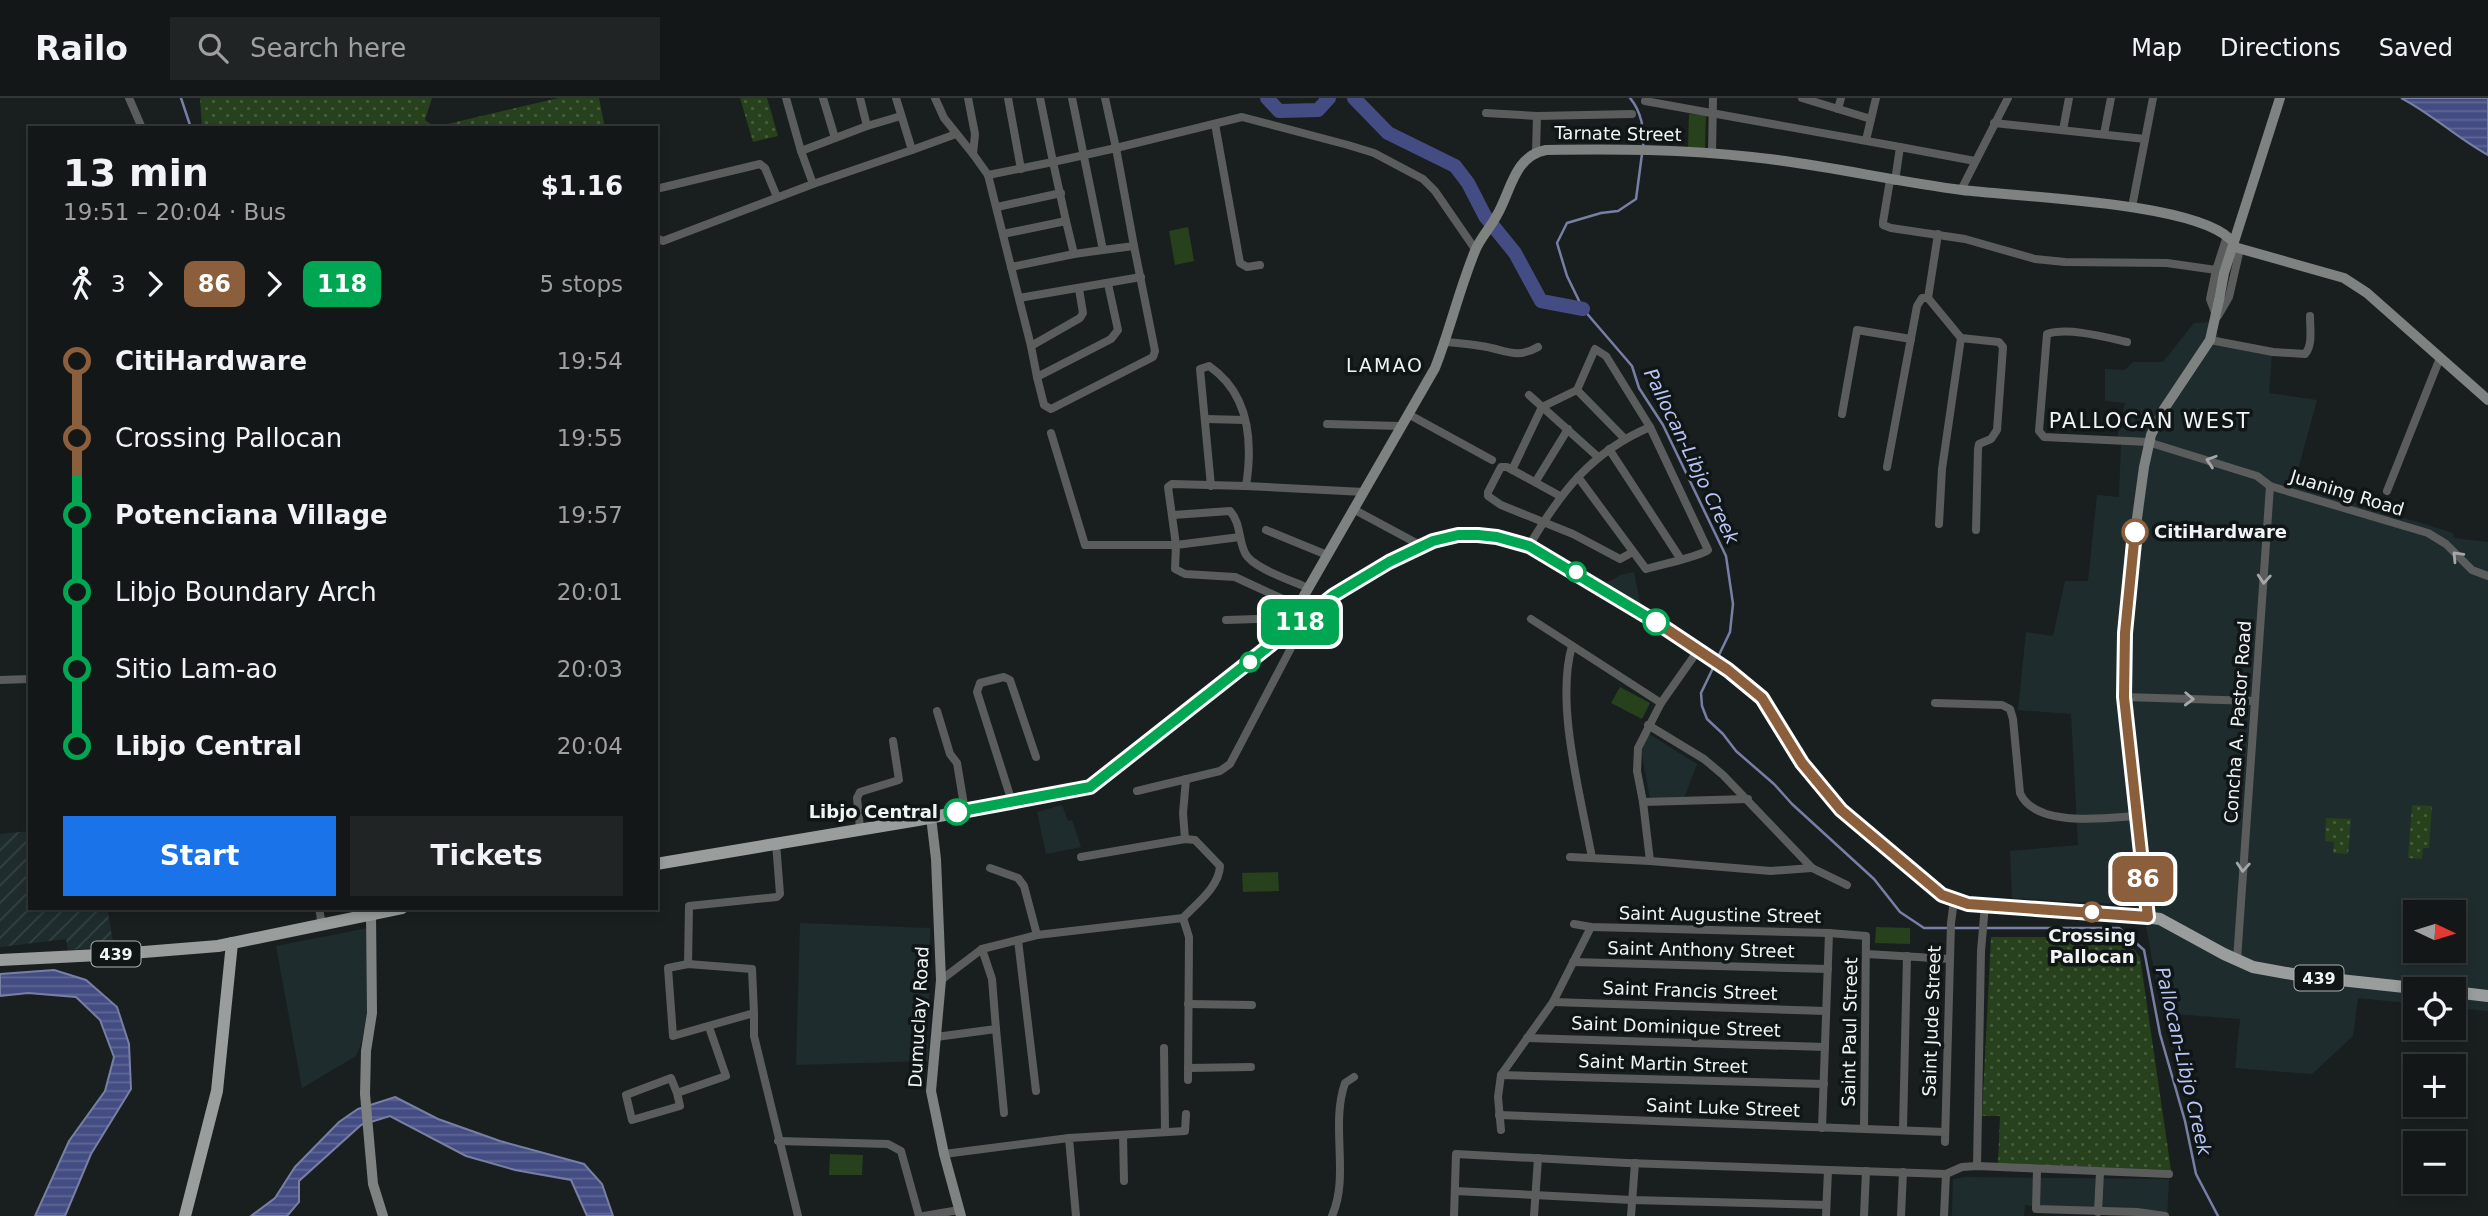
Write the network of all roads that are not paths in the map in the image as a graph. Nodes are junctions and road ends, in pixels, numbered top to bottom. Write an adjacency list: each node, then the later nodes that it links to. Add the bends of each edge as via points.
1 (129, 98): 31 (street)
2 (786, 98): 42 (street)
3 (823, 98): 36 (street)
4 (860, 98): 32 (street)
5 (896, 98): 26 (street)
6 (935, 98): 34 (street)
7 (968, 98): 45 (street, via 975,134)
8 (1008, 98): 49 (street)
9 (1040, 98): 48 (street)
10 (1072, 98): 46 (street)
11 (1105, 98): 40 (street)
12 (1713, 98): 24 (street)
13 (1804, 98): 22 (street)
14 (1841, 98): 22 (street)
15 (1876, 98): 28 (street)
16 (2008, 98): 29 (street)
17 (2069, 98): 33 (street)
18 (2111, 98): 35 (street)
19 (2152, 98): 37 (street)
20 (2280, 98): 78 (street, bridge, via 2224,273)
21 (1645, 101): 24 (street)
22 (1838, 109): 28 (street)
23 (1486, 113): 27 (street)
24 (1714, 113): 38 (street); 44 (street)
25 (1632, 114): 27 (street)
26 (901, 116): 32 (street); 41 (street)
27 (1538, 116): 43 (street)
28 (1871, 119): 38 (street)
29 (1994, 123): 33 (street); 47 (street)
30 (1215, 124): 40 (street); 65 (street, via 1242,117 1374,153 1435,191); 69 (street, via 1240,263)
31 (141, 126)
32 (867, 126): 36 (street)
33 (2063, 130): 35 (street)
34 (956, 134): 41 (street); 45 (street)
35 (2105, 134): 37 (street)
36 (835, 138): 42 (street)
37 (2145, 139): 57 (street)
38 (1866, 140): 39 (street)
39 (1900, 147): 47 (street); 51 (street)
40 (1116, 148): 46 (street); 64 (street)
41 (912, 150): 52 (street)
42 (801, 151): 52 (street)
43 (1536, 152): 44 (street, Tarnate Street); 65 (street, Tarnate Street, via 1513,177 1498,214)
44 (1712, 153): 51 (street, Tarnate Street)
45 (973, 154): 50 (street)
46 (1084, 156): 48 (street); 67 (street)
47 (1975, 161): 54 (street)
48 (1053, 162): 49 (street); 55 (street)
49 (1021, 169): 50 (street)
50 (988, 175): 58 (street)
51 (1893, 180): 54 (street, Tarnate Street); 61 (street, via 1883,225)
52 (813, 184): 56 (street)
53 (658, 189): 56 (street, via 760,164)
54 (1961, 190): 57 (street, Tarnate Street)
55 (1061, 193): 58 (street); 59 (street)
56 (777, 197): 63 (street, via 663,241)
57 (2132, 207): 62 (street, Tarnate Street, via 2188,219)
58 (997, 208): 60 (street)
59 (1066, 221): 60 (street); 68 (street)
60 (1003, 233): 70 (street)
61 (1938, 234): 71 (street, via 2035,259 2167,263); 76 (street)
62 (2228, 237): 71 (street)
63 (658, 239)
64 (1135, 246): 67 (street); 72 (street)
65 (1475, 249): 82 (street, Tarnate Street)
66 (2239, 249): 78 (street, via 2229,297); 86 (street, via 2344,278)
67 (1103, 250): 68 (street)
68 (1074, 254): 70 (street)
69 (1260, 265)
70 (1011, 267): 75 (street)
71 (2216, 270): 78 (street, via 2210,299)
72 (1141, 277): 73 (street); 87 (street, via 1153,357 1051,409 1044,405)
73 (1108, 284): 74 (street); 87 (street, via 1118,330 1115,334)
74 (1079, 289): 75 (street); 84 (street, via 1080,318)
75 (1019, 298): 84 (street)
76 (1928, 298): 79 (street); 80 (street, via 1920,300)
77 (2310, 316): 81 (street, via 2305,355)
78 (2217, 318): 81 (street)
79 (1961, 338): 119 (street); 121 (street, via 1999,342 2003,347 1997,430 1978,449)
80 (1911, 339): 93 (street, via 1857,330); 106 (street)
81 (2210, 340): 102 (street)
82 (1446, 342): 85 (street, via 1519,354); 92 (street, Tarnate Street)
83 (2127, 342): 102 (street, Juaning Road, via 2047,334 2039,431 2044,437)
84 (1031, 345): 87 (street)
85 (1538, 347)
86 (2440, 358): 90 (street); 113 (street)
87 (1037, 377)
88 (1577, 390): 91 (street); 98 (street, via 1595,349 1606,356); 101 (street)
89 (1529, 395): 91 (street)
90 (2488, 400)
91 (1542, 407): 99 (street); 107 (street)
92 (1408, 414): 97 (street, Tarnate Street); 105 (street)
93 (1842, 414)
94 (1206, 419): 95 (street); 95 (street, via 1200,369 1209,366 1236,396); 110 (street)
95 (1245, 420): 111 (street, via 1251,456)
96 (1327, 424): 97 (street)
97 (1401, 426): 114 (street, Tarnate Street)
98 (1650, 427): 101 (street); 128 (street, via 1708,550)
99 (1568, 429): 104 (street); 109 (street)
100 (1051, 433): 123 (street, via 1085,545)
101 (1624, 438): 103 (street)
102 (2148, 442): 112 (street, Juaning Road, one-way to 102, via 2257,476); 139 (street, via 2129,587)
103 (1609, 449): 104 (street); 128 (street)
104 (1598, 457): 108 (street)
105 (1492, 460)
106 (1887, 467)
107 (1513, 470): 109 (street); 118 (street, via 1501,467 1488,496)
108 (1578, 477): 115 (street); 126 (street)
109 (1536, 481): 115 (street)
110 (1211, 486): 111 (street); 117 (street, via 1170,484)
111 (1245, 486): 114 (street)
112 (2270, 486): 129 (street, Juaning Road, one-way to 112, via 2472,570 2428,533); 140 (street, Concha A. Pastor Road, one-way to 140)
113 (2387, 491)
114 (1364, 492): 116 (street, Tarnate Street)
115 (1560, 496): 118 (street)
116 (1353, 509): 124 (street); 127 (street, Tarnate Street)
117 (1173, 515): 122 (street, via 1230,511); 123 (street)
118 (1542, 523): 125 (street); 126 (street, via 1620,559)
119 (1939, 524)
120 (1266, 530): 127 (street)
121 (1976, 530)
122 (1240, 537): 123 (street); 130 (street, via 1245,555 1259,566)
123 (1176, 545): 131 (street, via 1175,569 1179,573 1235,577)
124 (1420, 545): 125 (main road, 439, via 1478,535); 134 (main road, 439)
125 (1529, 546): 136 (main road, 439)
126 (1633, 552): 128 (street, via 1646,569)
127 (1327, 555): 130 (street, Tarnate Street)
128 (1680, 558)
129 (2488, 576)
130 (1308, 588): 131 (street, Tarnate Street)
131 (1298, 606): 134 (street, Tarnate Street)
132 (1531, 619): 135 (street)
133 (1226, 620): 134 (street)
134 (1291, 623): 147 (street, via 1291,648 1230,764); 150 (main road, 439, via 1090,787)
135 (1572, 646): 141 (street); 160 (street, via 1565,675 1566,707)
136 (1702, 652): 141 (street); 166 (main road, 439, via 1762,698 1802,763 1841,810 1933,888)
137 (28, 679): 138 (street)
138 (0, 680)
139 (2124, 697): 140 (street, one-way to 140); 153 (street)
140 (2255, 701): 185 (street, Concha A. Pastor Road, one-way to 185)
141 (1661, 703): 144 (street)
142 (1935, 703): 153 (street, via 2010,709 2023,801 2051,816)
143 (937, 711): 152 (street, via 957,763)
144 (1648, 725): 149 (street, via 1704,759); 151 (street, via 1636,758)
145 (893, 741): 155 (street, via 899,780 860,792)
146 (1036, 757): 150 (street, via 1010,680 1004,677 980,683 977,692)
147 (1186, 779): 148 (street); 156 (street)
148 (1137, 791)
149 (1748, 799): 151 (street); 164 (street)
150 (1012, 802): 152 (main road, 439)
151 (1643, 802): 161 (street)
152 (965, 811): 154 (main road, 439)
153 (2137, 816): 170 (street)
154 (931, 817): 155 (main road, 439); 189 (street, Dumuclay Road)
155 (860, 828): 157 (main road, 439)
156 (1185, 839): 158 (street); 171 (street, via 1195,840 1220,866 1220,874)
157 (776, 843): 162 (main road, 439); 187 (street, via 777,897 689,906)
158 (1081, 857)
159 (1570, 857): 160 (street)
160 (1592, 858): 161 (street)
161 (1650, 860): 164 (street, via 1771,870)
162 (658, 864)
163 (990, 868): 176 (street, via 1018,878 1024,886)
164 (1812, 868): 165 (street)
165 (1847, 885)
166 (1954, 900): 167 (main road, 439); 183 (street, Saint Jude Street)
167 (1985, 905): 170 (main road, 439); 228 (street)
168 (320, 910): 173 (street)
169 (370, 911): 173 (main road, 439); 244 (street, via 372,1013 365,1094 371,1175)
170 (2148, 917): 185 (main road, 439, via 2174,925)
171 (1183, 918): 176 (street); 194 (street, via 1189,937)
172 (1574, 924): 174 (street, Saint Augustine Street)
173 (323, 925): 179 (main road, 439)
174 (1591, 928): 175 (street, Saint Augustine Street); 186 (street)
175 (1829, 933): 177 (street, Saint Augustine Street); 188 (street)
176 (1037, 934): 178 (street)
177 (1866, 936): 181 (street, Saint Paul Street)
178 (1018, 940): 180 (street); 210 (street)
179 (232, 943): 184 (main road, 439); 243 (main road, via 216,1091)
180 (982, 949): 189 (street); 199 (street, via 992,979)
181 (1867, 954): 182 (street); 216 (street, Saint Paul Street)
182 (1907, 956): 183 (street); 217 (street)
183 (1950, 958): 220 (street, Saint Jude Street)
184 (0, 960)
185 (2237, 960): 190 (main road, 439, via 2270,971)
186 (1573, 962): 188 (street, Saint Anthony Street); 193 (street)
187 (688, 964): 197 (street, via 752,969); 198 (street, via 668,968 674,1036)
188 (1828, 969): 196 (street)
189 (941, 980): 200 (street, Dumuclay Road)
190 (2403, 987)
191 (2466, 993): 192 (main road)
192 (2488, 996)
193 (1553, 1002): 196 (street, Saint Francis Street); 201 (street)
194 (1188, 1004): 195 (street); 205 (street)
195 (1252, 1005)
196 (1826, 1011): 202 (street)
197 (754, 1013): 198 (street); 223 (street, via 754,1037)
198 (709, 1027): 211 (street, via 726,1076)
199 (996, 1029): 200 (street); 212 (street)
200 (936, 1037): 225 (street, Dumuclay Road, via 931,1091)
201 (1527, 1038): 202 (street, Saint Dominique Street); 206 (street)
202 (1825, 1047): 209 (street)
203 (1164, 1048): 219 (street)
204 (1251, 1067): 205 (street)
205 (1188, 1068): 208 (street)
206 (1501, 1075): 209 (street, Saint Martin Street); 214 (street)
207 (1354, 1077): 248 (street, via 1345,1083 1341,1098 1338,1186)
208 (1188, 1080)
209 (1824, 1084): 215 (street)
210 (1036, 1091)
211 (677, 1093): 211 (street, via 671,1079 626,1095 632,1119 680,1105)
212 (1004, 1113)
213 (1186, 1114): 219 (street, via 1185,1131)
214 (1499, 1115): 215 (street, Saint Luke Street); 218 (street)
215 (1822, 1128): 216 (street, Saint Luke Street)
216 (1864, 1128): 217 (street, Saint Luke Street)
217 (1903, 1129): 220 (street, Saint Luke Street)
218 (1501, 1130)
219 (1165, 1131): 221 (street)
220 (1945, 1132): 224 (street, Saint Jude Street)
221 (1123, 1135): 222 (street); 236 (street)
222 (1069, 1138): 225 (street); 247 (street)
223 (778, 1141): 245 (street); 246 (street, via 888,1144 901,1151)
224 (1945, 1142)
225 (944, 1154): 242 (street, Dumuclay Road)
226 (1538, 1158): 227 (street); 237 (street, via 1456,1154); 238 (street)
227 (1635, 1163): 229 (street); 239 (street)
228 (1977, 1166): 230 (street); 234 (street)
229 (1828, 1170): 231 (street); 240 (street)
230 (2037, 1170): 233 (street); 241 (street, via 2036,1209)
231 (1866, 1171): 232 (street); 253 (street)
232 (1902, 1172): 234 (street); 254 (street)
233 (2100, 1172): 235 (street); 241 (street)
234 (1946, 1174): 255 (street)
235 (2169, 1174)
236 (1124, 1181)
237 (1455, 1191): 238 (street); 249 (street)
238 (1535, 1196): 239 (street); 250 (street)
239 (1632, 1200): 240 (street); 251 (street)
240 (1826, 1205): 252 (street)
241 (2098, 1212): 256 (street)
242 (960, 1213): 246 (street)
243 (185, 1216)
244 (383, 1216)
245 (798, 1216)
246 (921, 1216)
247 (1076, 1216)
248 (1332, 1216)
249 (1454, 1216)
250 (1534, 1216)
251 (1631, 1216)
252 (1826, 1216)
253 (1864, 1216)
254 (1901, 1216)
255 (1944, 1216)
256 (2165, 1216)

